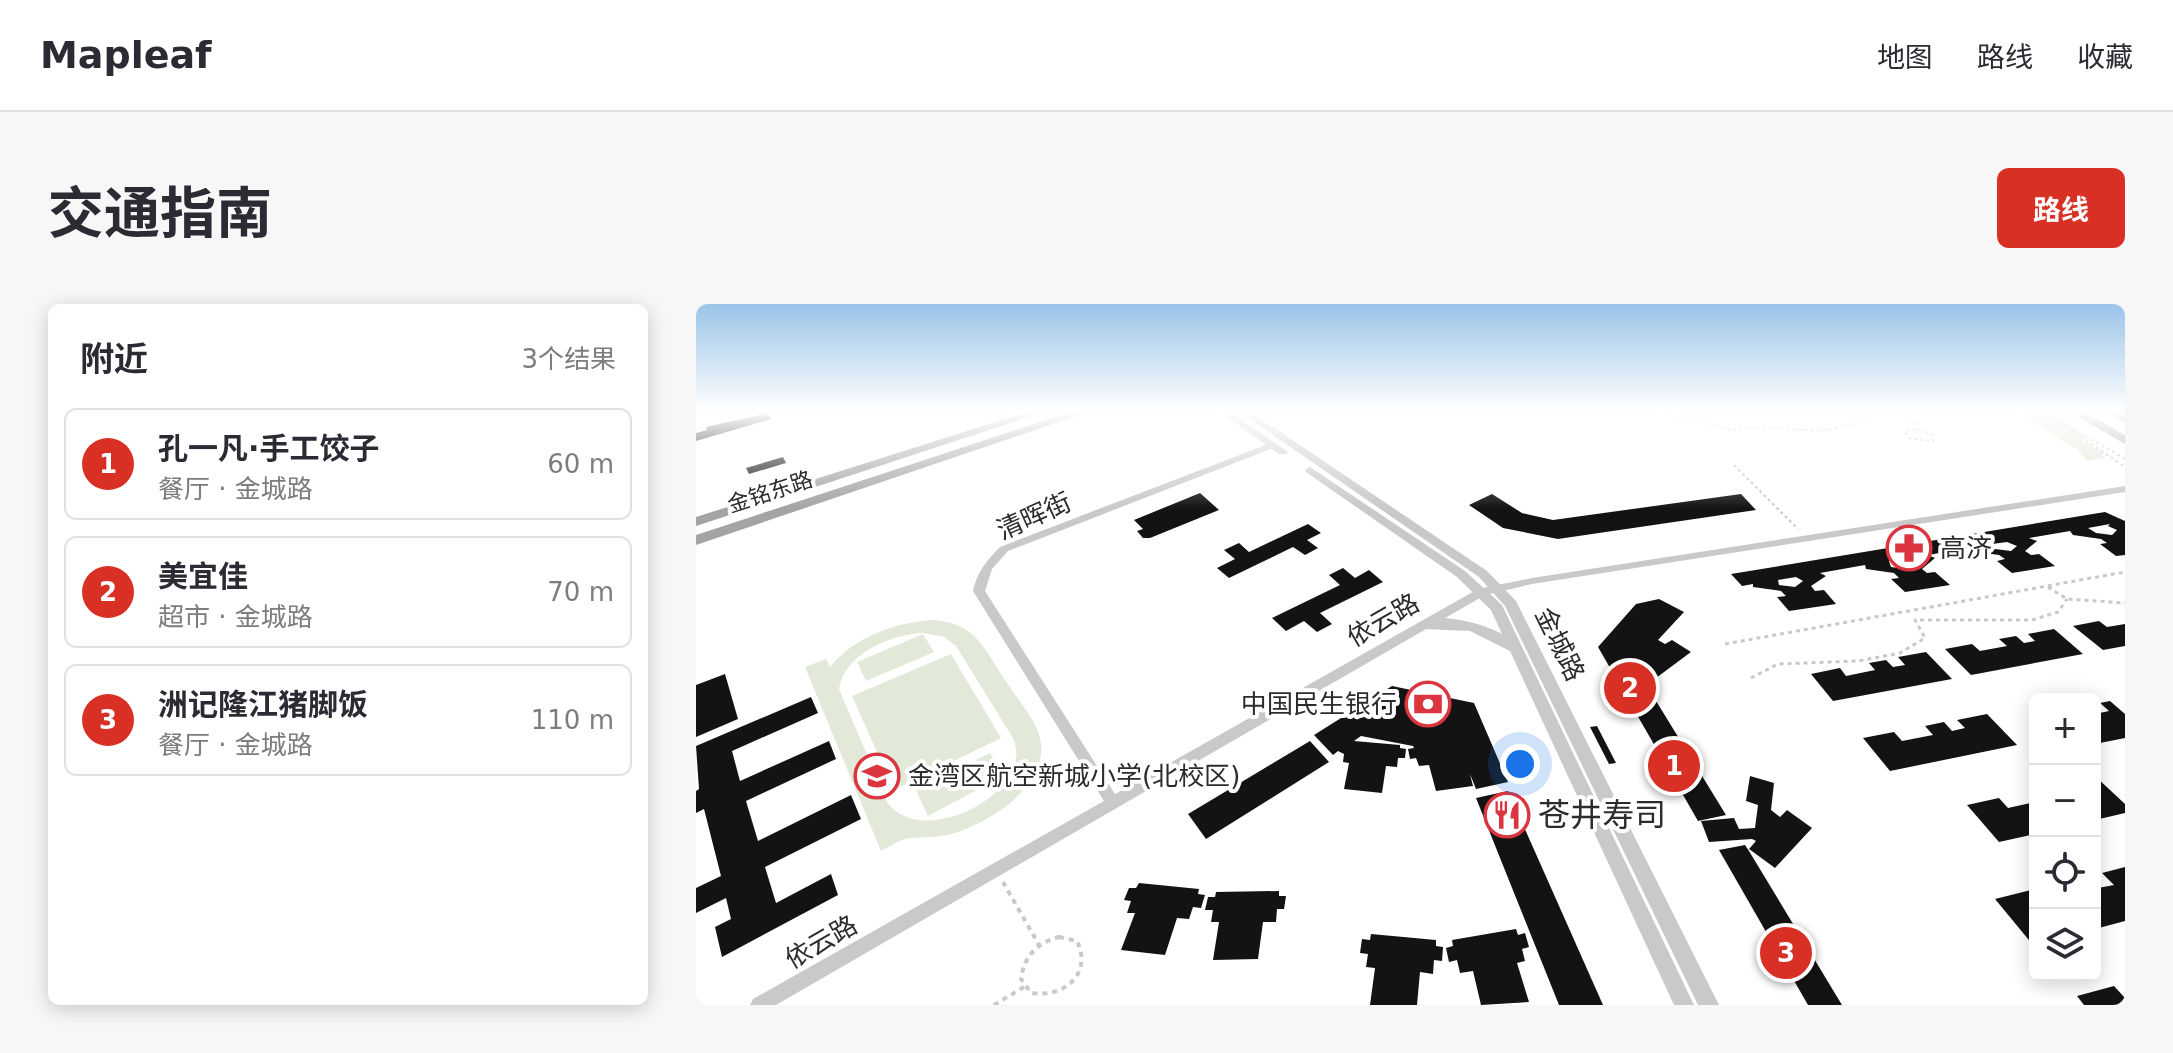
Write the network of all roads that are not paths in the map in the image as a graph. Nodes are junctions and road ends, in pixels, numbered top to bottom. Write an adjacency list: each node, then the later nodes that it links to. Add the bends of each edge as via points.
1 (939, 444): 6 (main road, 金铭东路)
2 (983, 444): 7 (main road, 金铭东路)
3 (1287, 444): 8 (street, 金城路, via 1483,574)
4 (1273, 445): 8 (street, 金城路); 11 (street, 清晖街, via 1004,549 980,578 979,591)
5 (2125, 486): 8 (street, 依云路)
6 (696, 522)
7 (696, 540)
8 (1488, 590): 9 (street, 依云路); 10 (street, 金城路); 14 (street, 金城路, via 1511,604)
9 (1424, 624): 10 (street, via 1470,625); 11 (street, 依云路)
10 (1515, 649): 13 (street, 金城路)
11 (1114, 804): 12 (street, 依云路)
12 (759, 1005)
13 (1684, 1005)
14 (1709, 1005)

